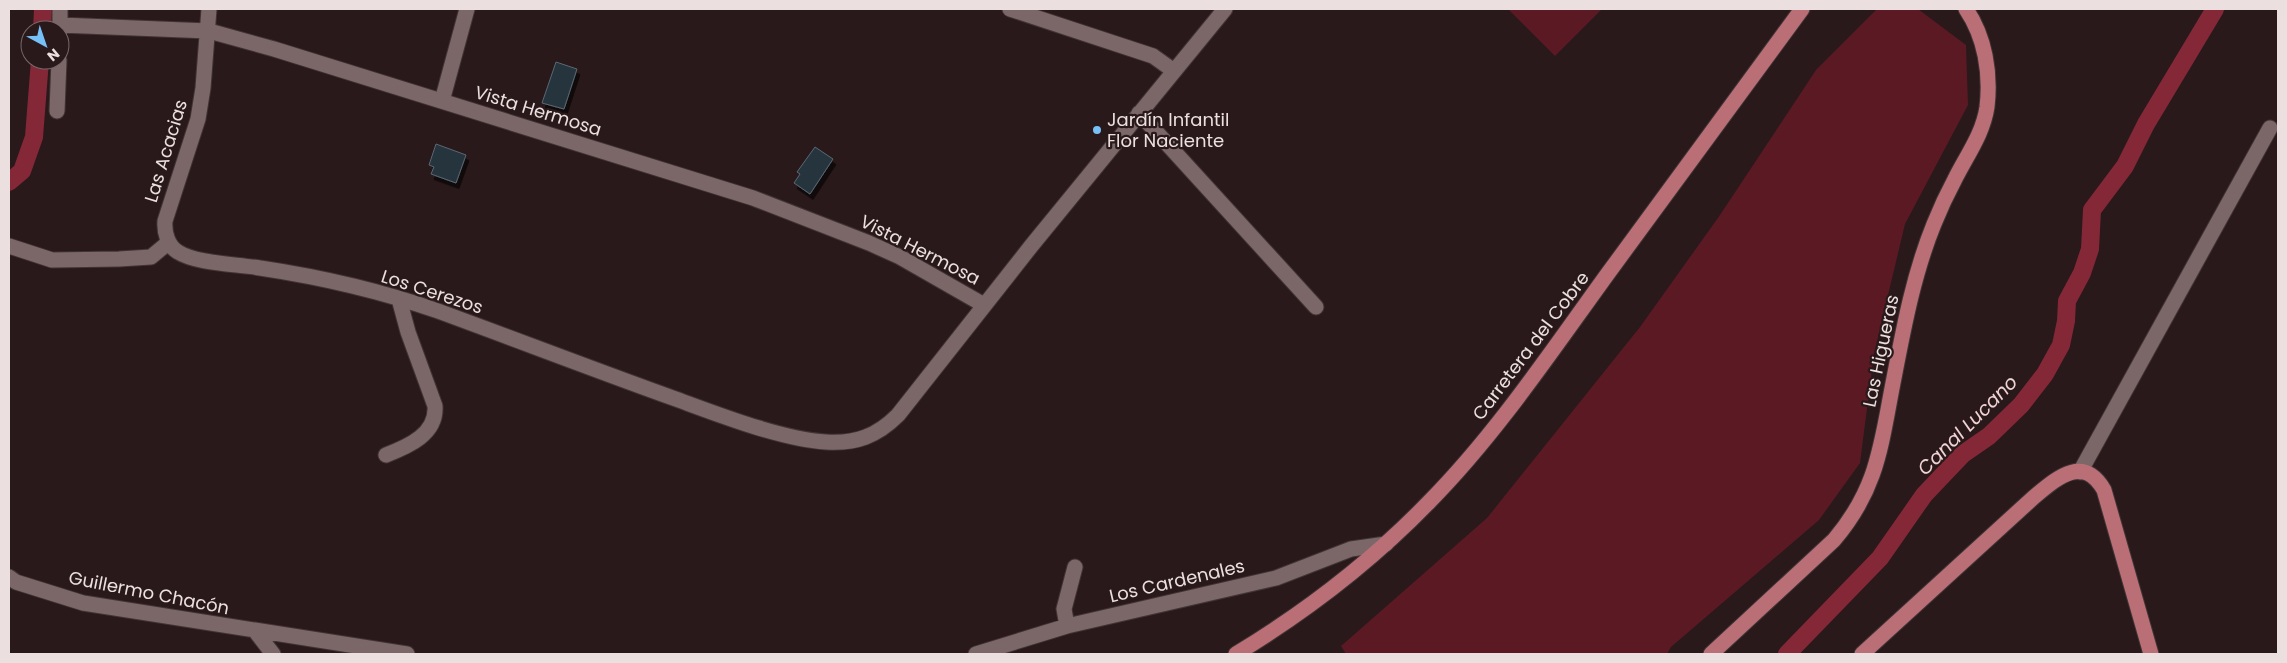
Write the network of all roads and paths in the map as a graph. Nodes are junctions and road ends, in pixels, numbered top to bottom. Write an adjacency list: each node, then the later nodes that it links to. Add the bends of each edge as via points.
1 (209, 9): 8 (street, Las Acacias)
2 (467, 9): 11 (street)
3 (1010, 9): 10 (street, via 1152,56)
4 (1224, 9): 10 (street, Los Cerezos)
5 (1802, 9): 22 (main road, Carretera del Cobre, via 1493,430 1436,495)
6 (1966, 9): 31 (main road, Las Higueras, via 1976,27 1986,59 1986,109 1976,141 1944,201 1926,244 1906,317 1878,460 1867,492 1834,540)
7 (70, 27): 8 (street, Vista Hermosa)
8 (209, 31): 11 (street, Vista Hermosa); 15 (street, Las Acacias, via 198,119 165,221)
9 (59, 70): 12 (street)
10 (1174, 71): 13 (street, Los Cerezos)
11 (442, 101): 18 (street, Vista Hermosa, via 799,214 900,257)
12 (57, 111)
13 (1139, 113): 18 (street, Los Cerezos); 19 (street)
14 (2270, 128): 21 (street)
15 (169, 242): 16 (street, via 151,256 61,261); 17 (street, Los Cerezos, via 179,253 199,259 299,275)
16 (9, 246)
17 (399, 299): 18 (street, Los Cerezos, via 748,424 810,440 841,442 869,437 888,425); 20 (street, via 436,416 427,432 415,442)
18 (984, 305)
19 (1316, 307)
20 (386, 455)
21 (2080, 472): 32 (main road, via 2060,475 2034,496); 33 (main road, via 2095,478 2104,490)
22 (1386, 544): 25 (street, Los Cardenales, via 1351,549 1276,578); 30 (main road, Carretera del Cobre, via 1312,604)
23 (1075, 567): 25 (street, via 1064,609)
24 (9, 577): 26 (street, Guillermo Chacón, via 83,603)
25 (1066, 626): 29 (street, Los Cardenales)
26 (256, 632): 27 (street); 28 (street, Guillermo Chacón)
27 (273, 654)
28 (407, 654)
29 (976, 654)
30 (1236, 654)
31 (1711, 654)
32 (1862, 654)
33 (2151, 654)

